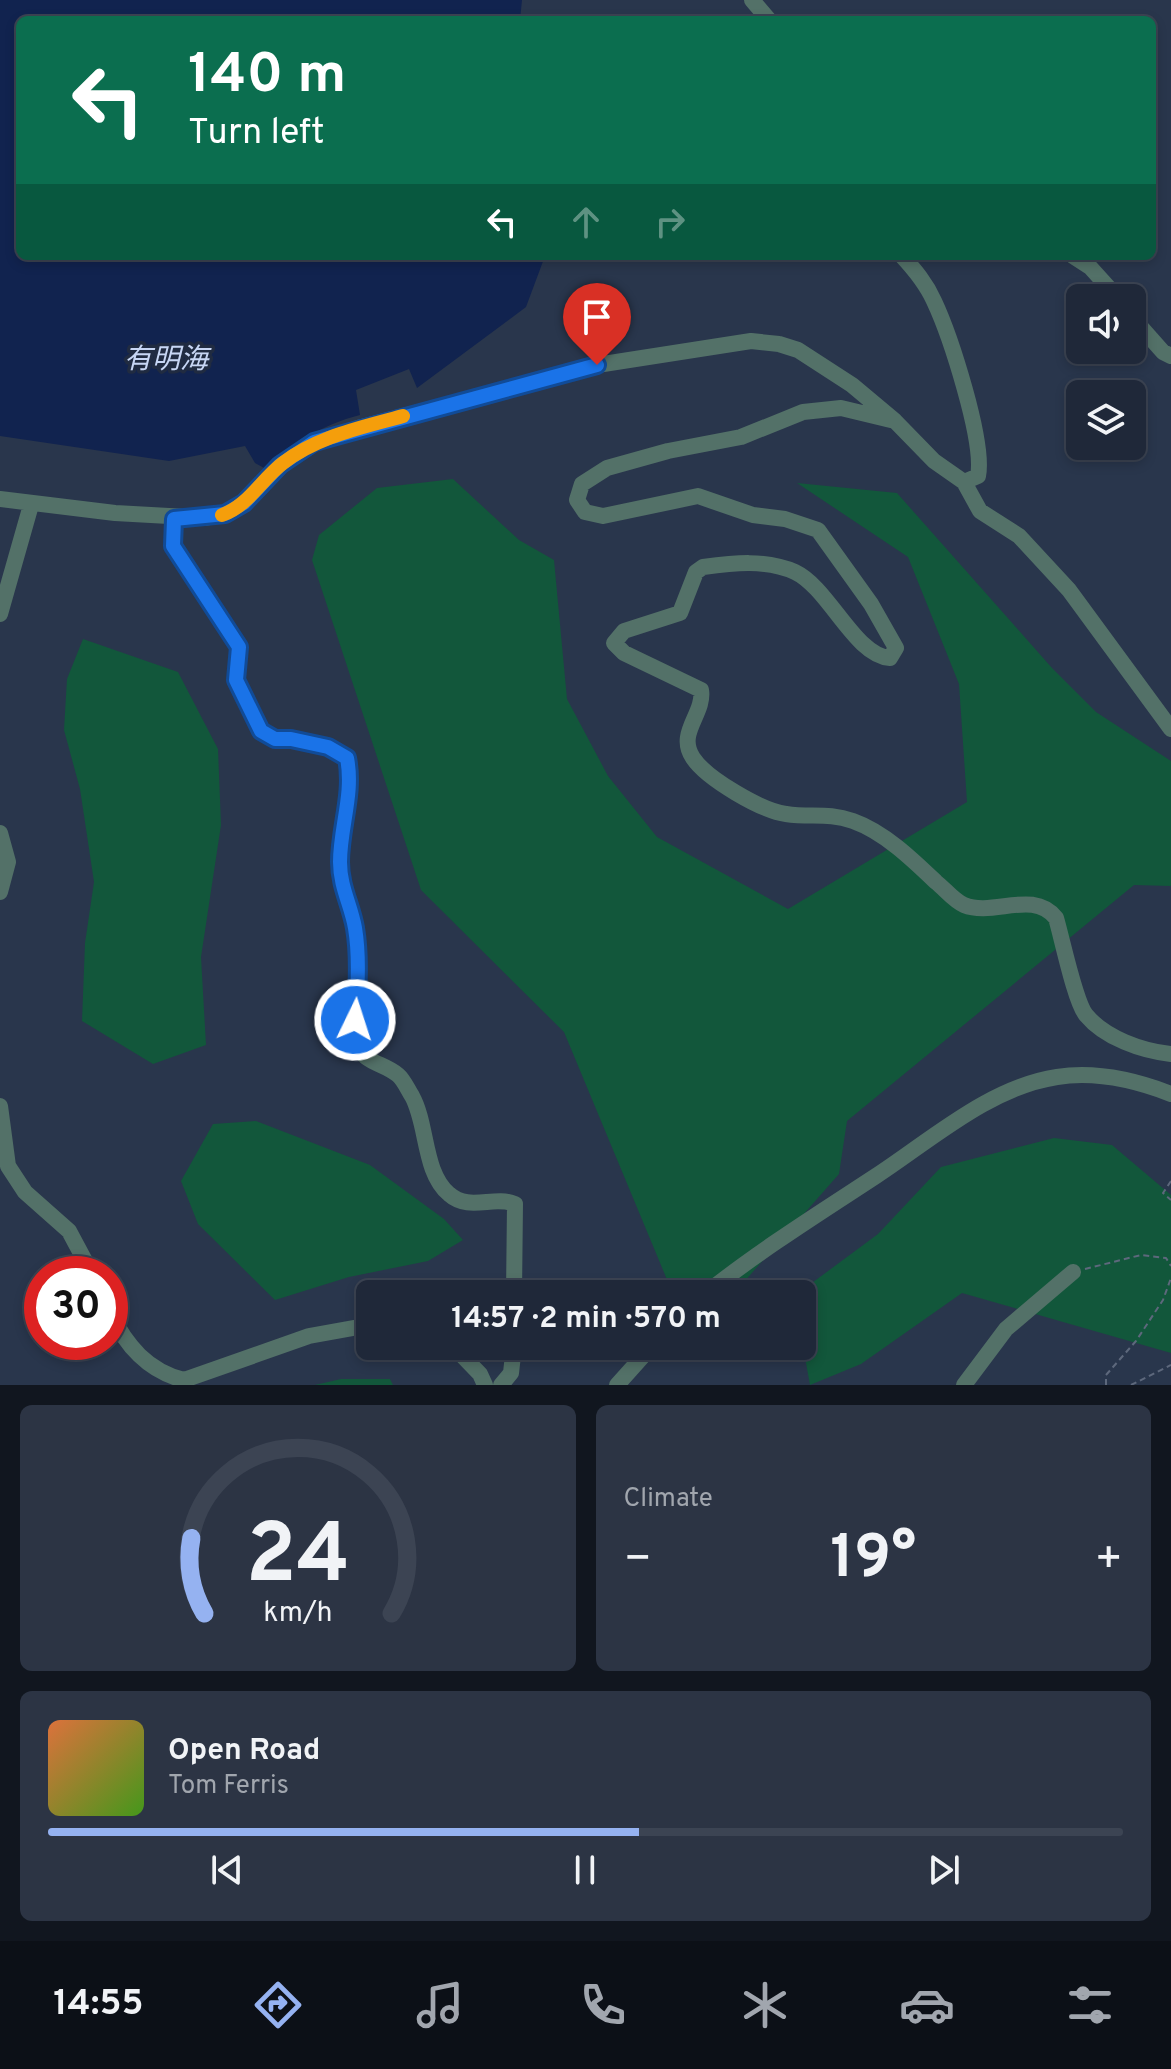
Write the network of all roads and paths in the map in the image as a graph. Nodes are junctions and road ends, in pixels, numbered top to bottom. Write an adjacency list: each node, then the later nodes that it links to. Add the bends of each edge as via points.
1 (752, 0): 2 (street)
2 (766, 16)
3 (906, 260): 9 (street, via 935,302 972,421 981,462 978,476)
4 (1079, 260): 5 (street)
5 (1105, 284)
6 (1146, 334): 7 (street)
7 (1171, 356)
8 (895, 421): 9 (street, via 934,461); 12 (street, via 798,350 751,341 597,365 358,428 314,442 225,514); 17 (street, via 841,408 803,412 741,437 607,468 582,484 577,500 585,512 603,516 698,496 818,530 878,615 896,648 890,658 872,653 820,592 796,573 764,564 703,567 696,572 680,613 624,631 614,643 624,653 701,690 703,699 691,721 687,745 694,760 729,787 763,808 787,815 825,813 856,822 898,847 961,904 982,910 1029,903 1049,910 1085,1014 1113,1036)
9 (964, 482): 14 (street, via 980,511 1019,536 1069,590)
10 (0, 499): 11 (street)
11 (31, 505): 12 (street); 13 (street)
12 (174, 519): 26 (street, via 173,546 239,647 236,680 261,731 275,739 328,747 347,758 351,776 341,884 355,925 359,1052 398,1075 413,1099 437,1179 449,1195 467,1204 515,1204)
13 (0, 614)
14 (1171, 729)
15 (0, 833): 16 (street, via 8,862)
16 (0, 892)
17 (1171, 1054)
18 (1171, 1094): 27 (street, via 1087,1074 1018,1089 968,1115)
19 (0, 1106): 22 (street, via 8,1166 25,1192 69,1231)
20 (1171, 1181): 21 (path, via 1163,1193)
21 (1171, 1200)
22 (82, 1256)
23 (1171, 1266): 24 (path, via 1153,1254)
24 (1073, 1272): 37 (street, via 1006,1329)
25 (1171, 1278): 38 (path, via 1136,1341 1106,1375)
26 (514, 1280)
27 (723, 1280)
28 (356, 1328): 29 (street, via 309,1336 184,1380 164,1375 139,1357)
29 (128, 1340)
30 (466, 1360): 34 (street)
31 (512, 1360): 35 (street, via 511,1373)
32 (639, 1360): 36 (street)
33 (1171, 1365): 39 (path)
34 (485, 1385)
35 (501, 1385)
36 (617, 1385)
37 (964, 1385)
38 (1106, 1385)
39 (1131, 1385)

